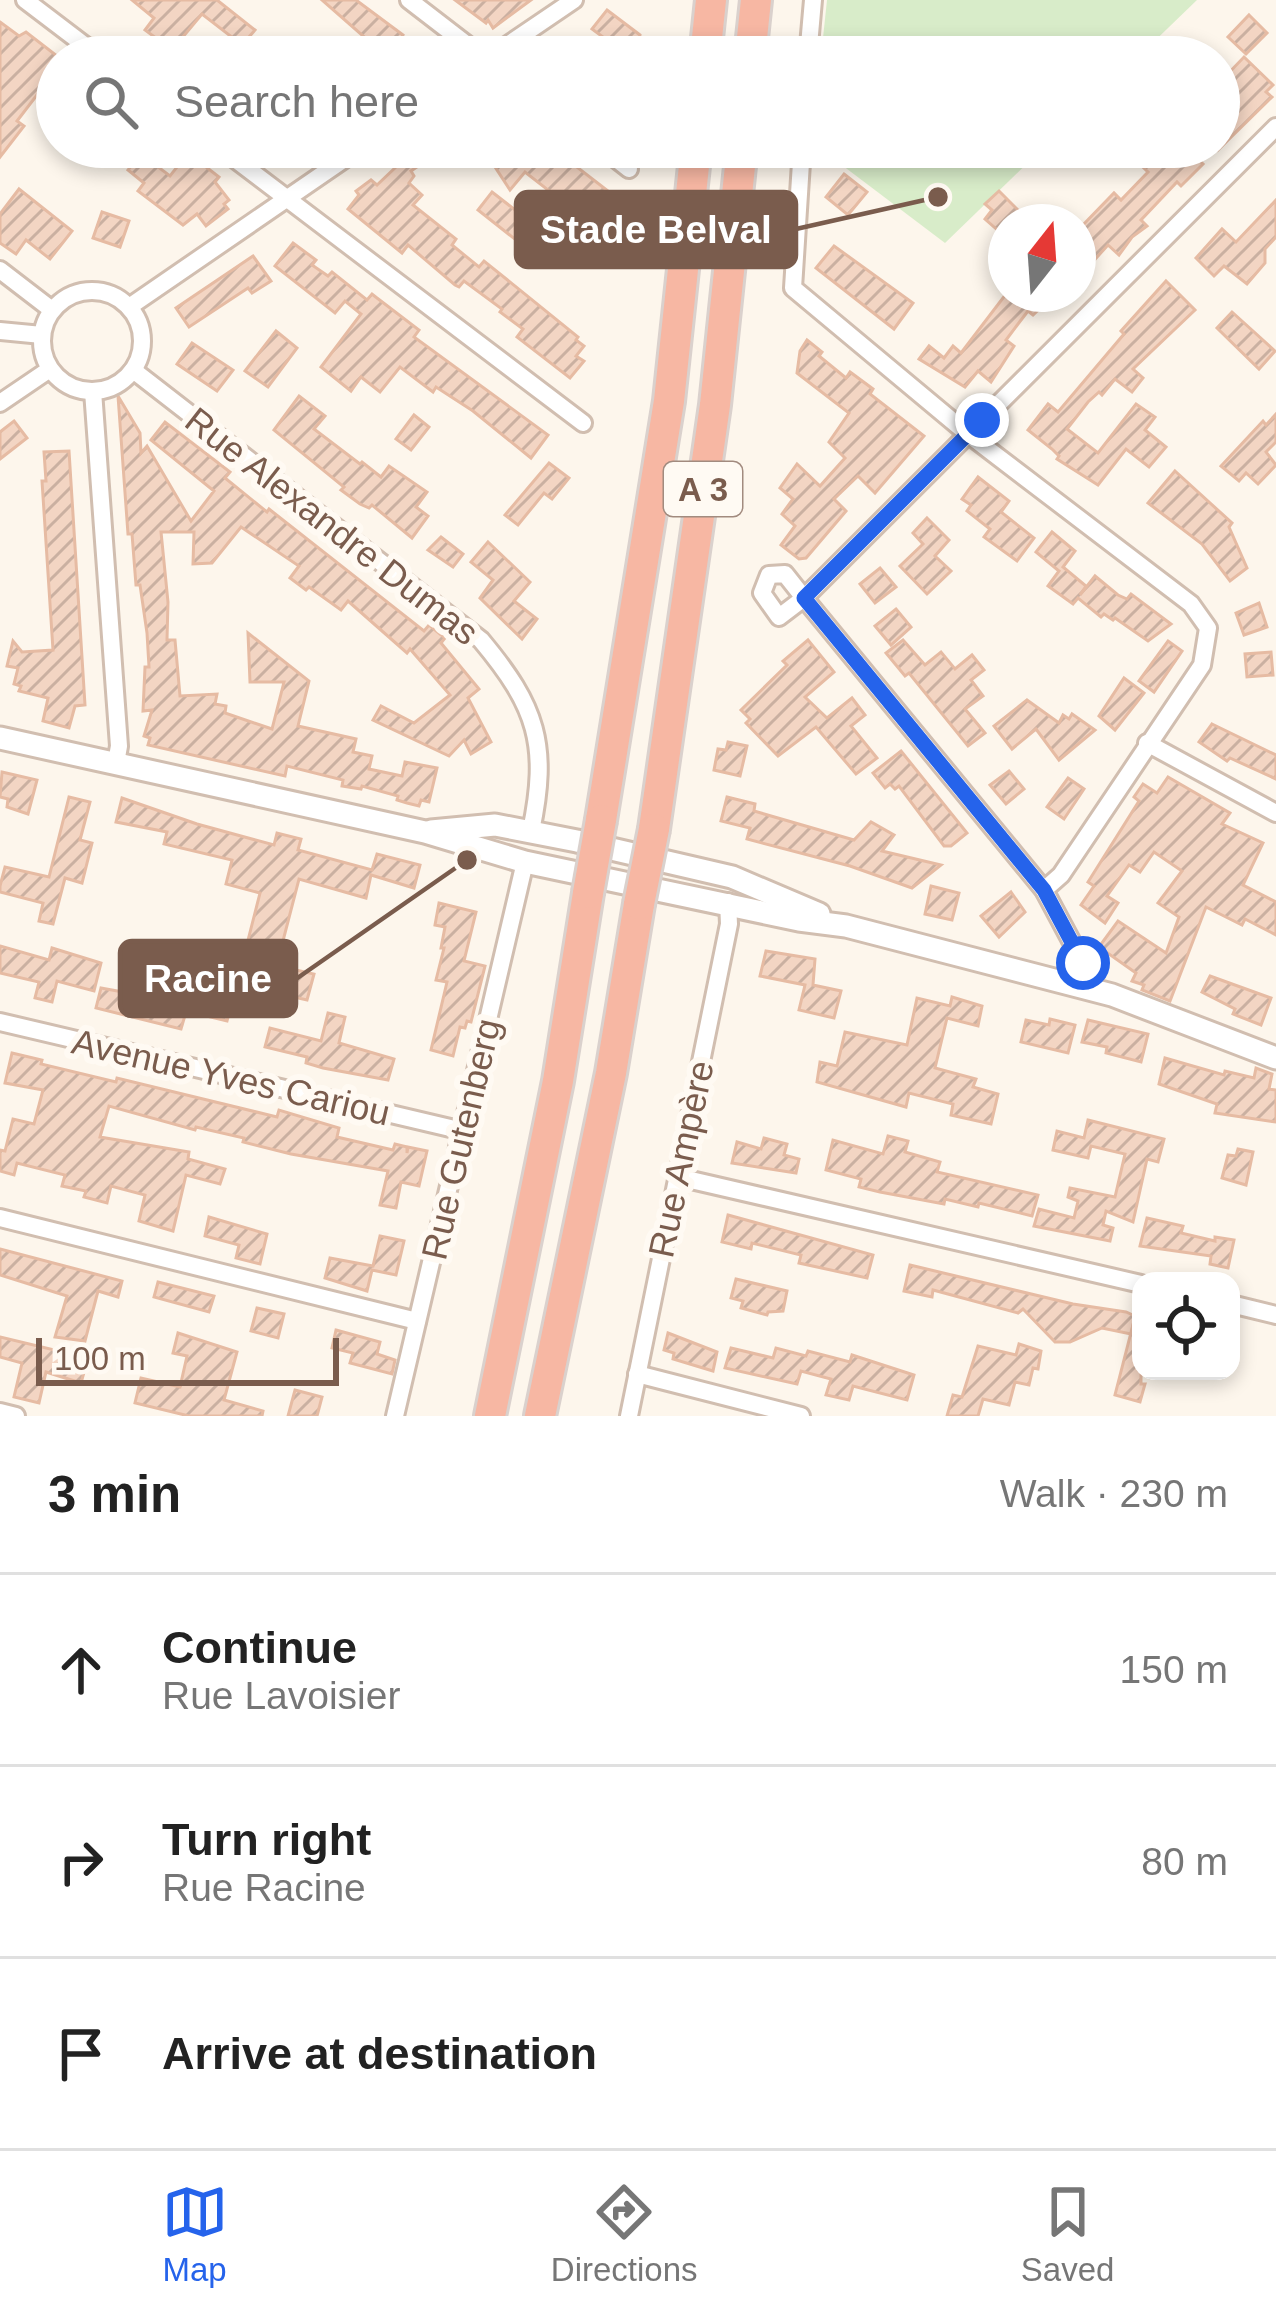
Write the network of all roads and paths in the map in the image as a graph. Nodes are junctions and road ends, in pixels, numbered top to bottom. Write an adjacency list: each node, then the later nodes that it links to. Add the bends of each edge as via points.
1 (25, 0): 7 (street)
2 (409, 0): 8 (street)
3 (574, 0): 9 (street)
4 (711, 0): 10 (highway)
5 (756, 0): 11 (highway)
6 (812, 0): 12 (street)
7 (72, 36)
8 (458, 36)
9 (519, 36)
10 (707, 36)
11 (753, 36)
12 (809, 36)
13 (1276, 127): 14 (street)
14 (1240, 163)
15 (246, 168): 21 (street)
16 (333, 168): 21 (street)
17 (694, 168): 59 (highway, A 3, bridge, via 669,401 601,820)
18 (740, 168): 60 (highway, A 3, bridge, via 716,405 654,829)
19 (801, 168): 32 (street, via 793,288)
20 (1235, 168): 32 (street)
21 (288, 200): 23 (street); 31 (street)
22 (0, 270): 24 (street)
23 (129, 308): 24 (street, via 81,292); 28 (street, via 142,338)
24 (52, 310): 26 (street)
25 (0, 331): 26 (street)
26 (42, 335): 27 (street)
27 (50, 369): 29 (street); 30 (street)
28 (133, 370): 29 (street); 38 (street, Rue Alexandre Dumas, via 481,640 514,680 532,722 542,774)
29 (93, 391): 36 (street)
30 (0, 404)
31 (583, 423)
32 (968, 434): 33 (street); 35 (street, via 1192,604 1208,628 1202,665)
33 (804, 598): 33 (street, via 785,574 769,575 762,593 779,617); 42 (street)
34 (0, 738): 36 (street)
35 (1147, 743): 37 (street); 42 (street)
36 (116, 763): 39 (street)
37 (1276, 813)
38 (531, 831): 39 (street, via 495,825); 40 (street); 41 (street)
39 (425, 832): 40 (street)
40 (525, 862): 43 (street); 48 (street, Rue Gutenberg)
41 (732, 877): 43 (street); 44 (street)
42 (1044, 890): 45 (street, via 1083,963)
43 (728, 902): 44 (street); 49 (street, Rue Ampère)
44 (846, 926): 45 (street)
45 (1080, 988): 47 (street)
46 (0, 1022): 48 (street, Avenue Yves Cariou)
47 (1276, 1058)
48 (463, 1131): 54 (street, Rue Gutenberg)
49 (678, 1177): 51 (street); 55 (street, Rue Ampère)
50 (0, 1218): 54 (street)
51 (1132, 1281)
52 (1240, 1306): 53 (street)
53 (1276, 1315)
54 (417, 1321): 58 (street, Rue Gutenberg)
55 (637, 1374): 61 (street, Rue Ampère); 62 (street)
56 (0, 1412): 57 (street)
57 (16, 1416)
58 (395, 1416)
59 (490, 1416)
60 (540, 1416)
61 (629, 1416)
62 (801, 1416)

